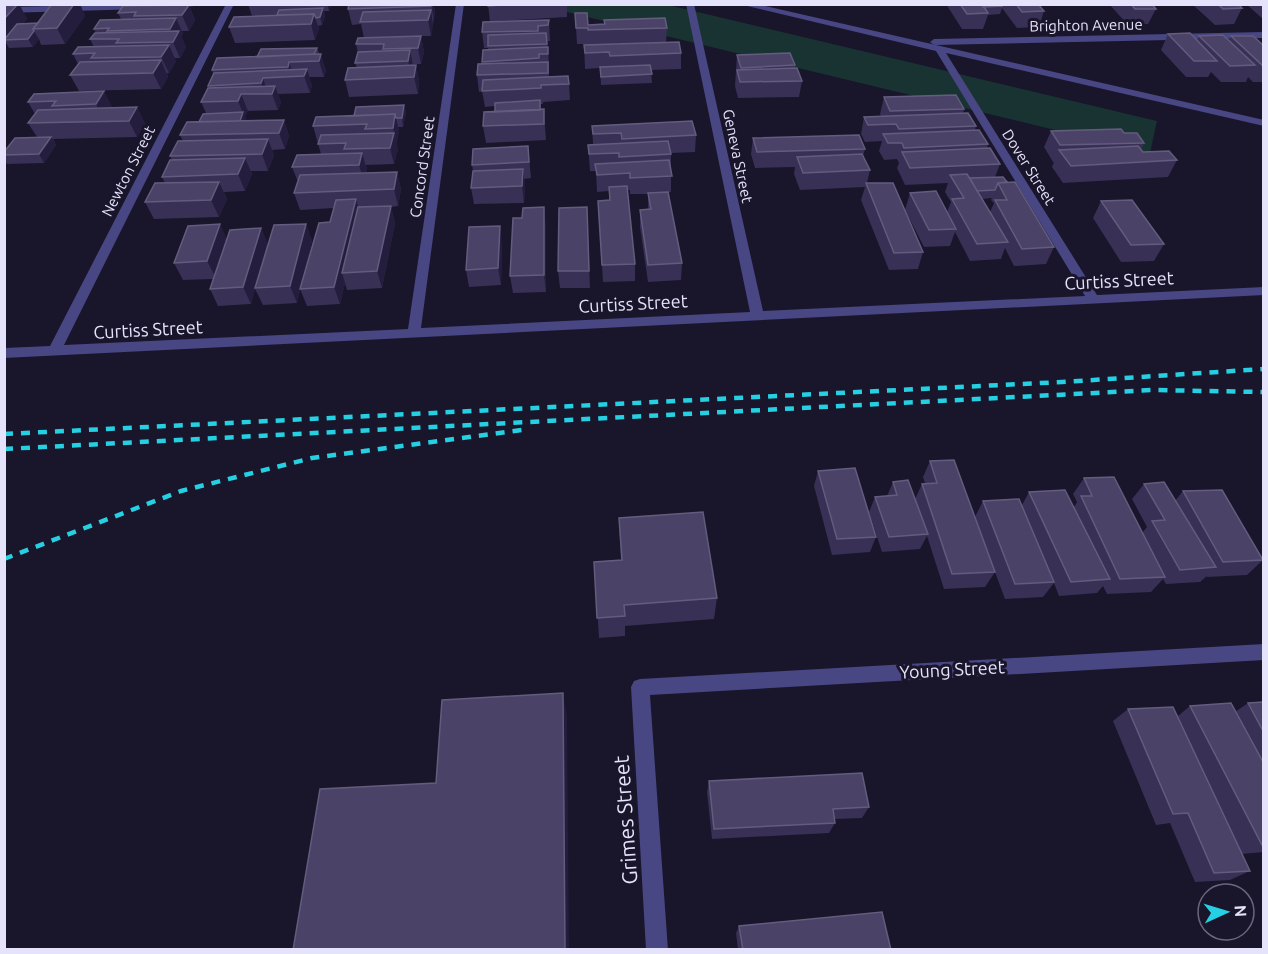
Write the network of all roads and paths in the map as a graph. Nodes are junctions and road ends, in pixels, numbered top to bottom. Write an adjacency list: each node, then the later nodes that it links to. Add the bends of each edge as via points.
1 (207, 4): 7 (street)
2 (230, 4): 17 (street, Newton Street)
3 (460, 4): 16 (street, Concord Street)
4 (690, 4): 15 (street, Geneva Street)
5 (743, 4): 10 (street)
6 (148, 6): 8 (street)
7 (160, 6)
8 (4, 10)
9 (1263, 34): 10 (street, Brighton Avenue)
10 (910, 43): 11 (street)
11 (939, 49): 12 (street); 14 (street, Dover Street)
12 (1263, 123)
13 (1263, 291): 14 (street, Curtiss Street)
14 (1094, 300): 15 (street, Curtiss Street)
15 (757, 315): 16 (street, Curtiss Street)
16 (414, 334): 17 (street, Curtiss Street)
17 (54, 352): 18 (street, Curtiss Street)
18 (4, 353)
19 (1263, 652): 20 (street, Young Street)
20 (639, 687): 21 (street, Grimes Street)
21 (657, 950)

